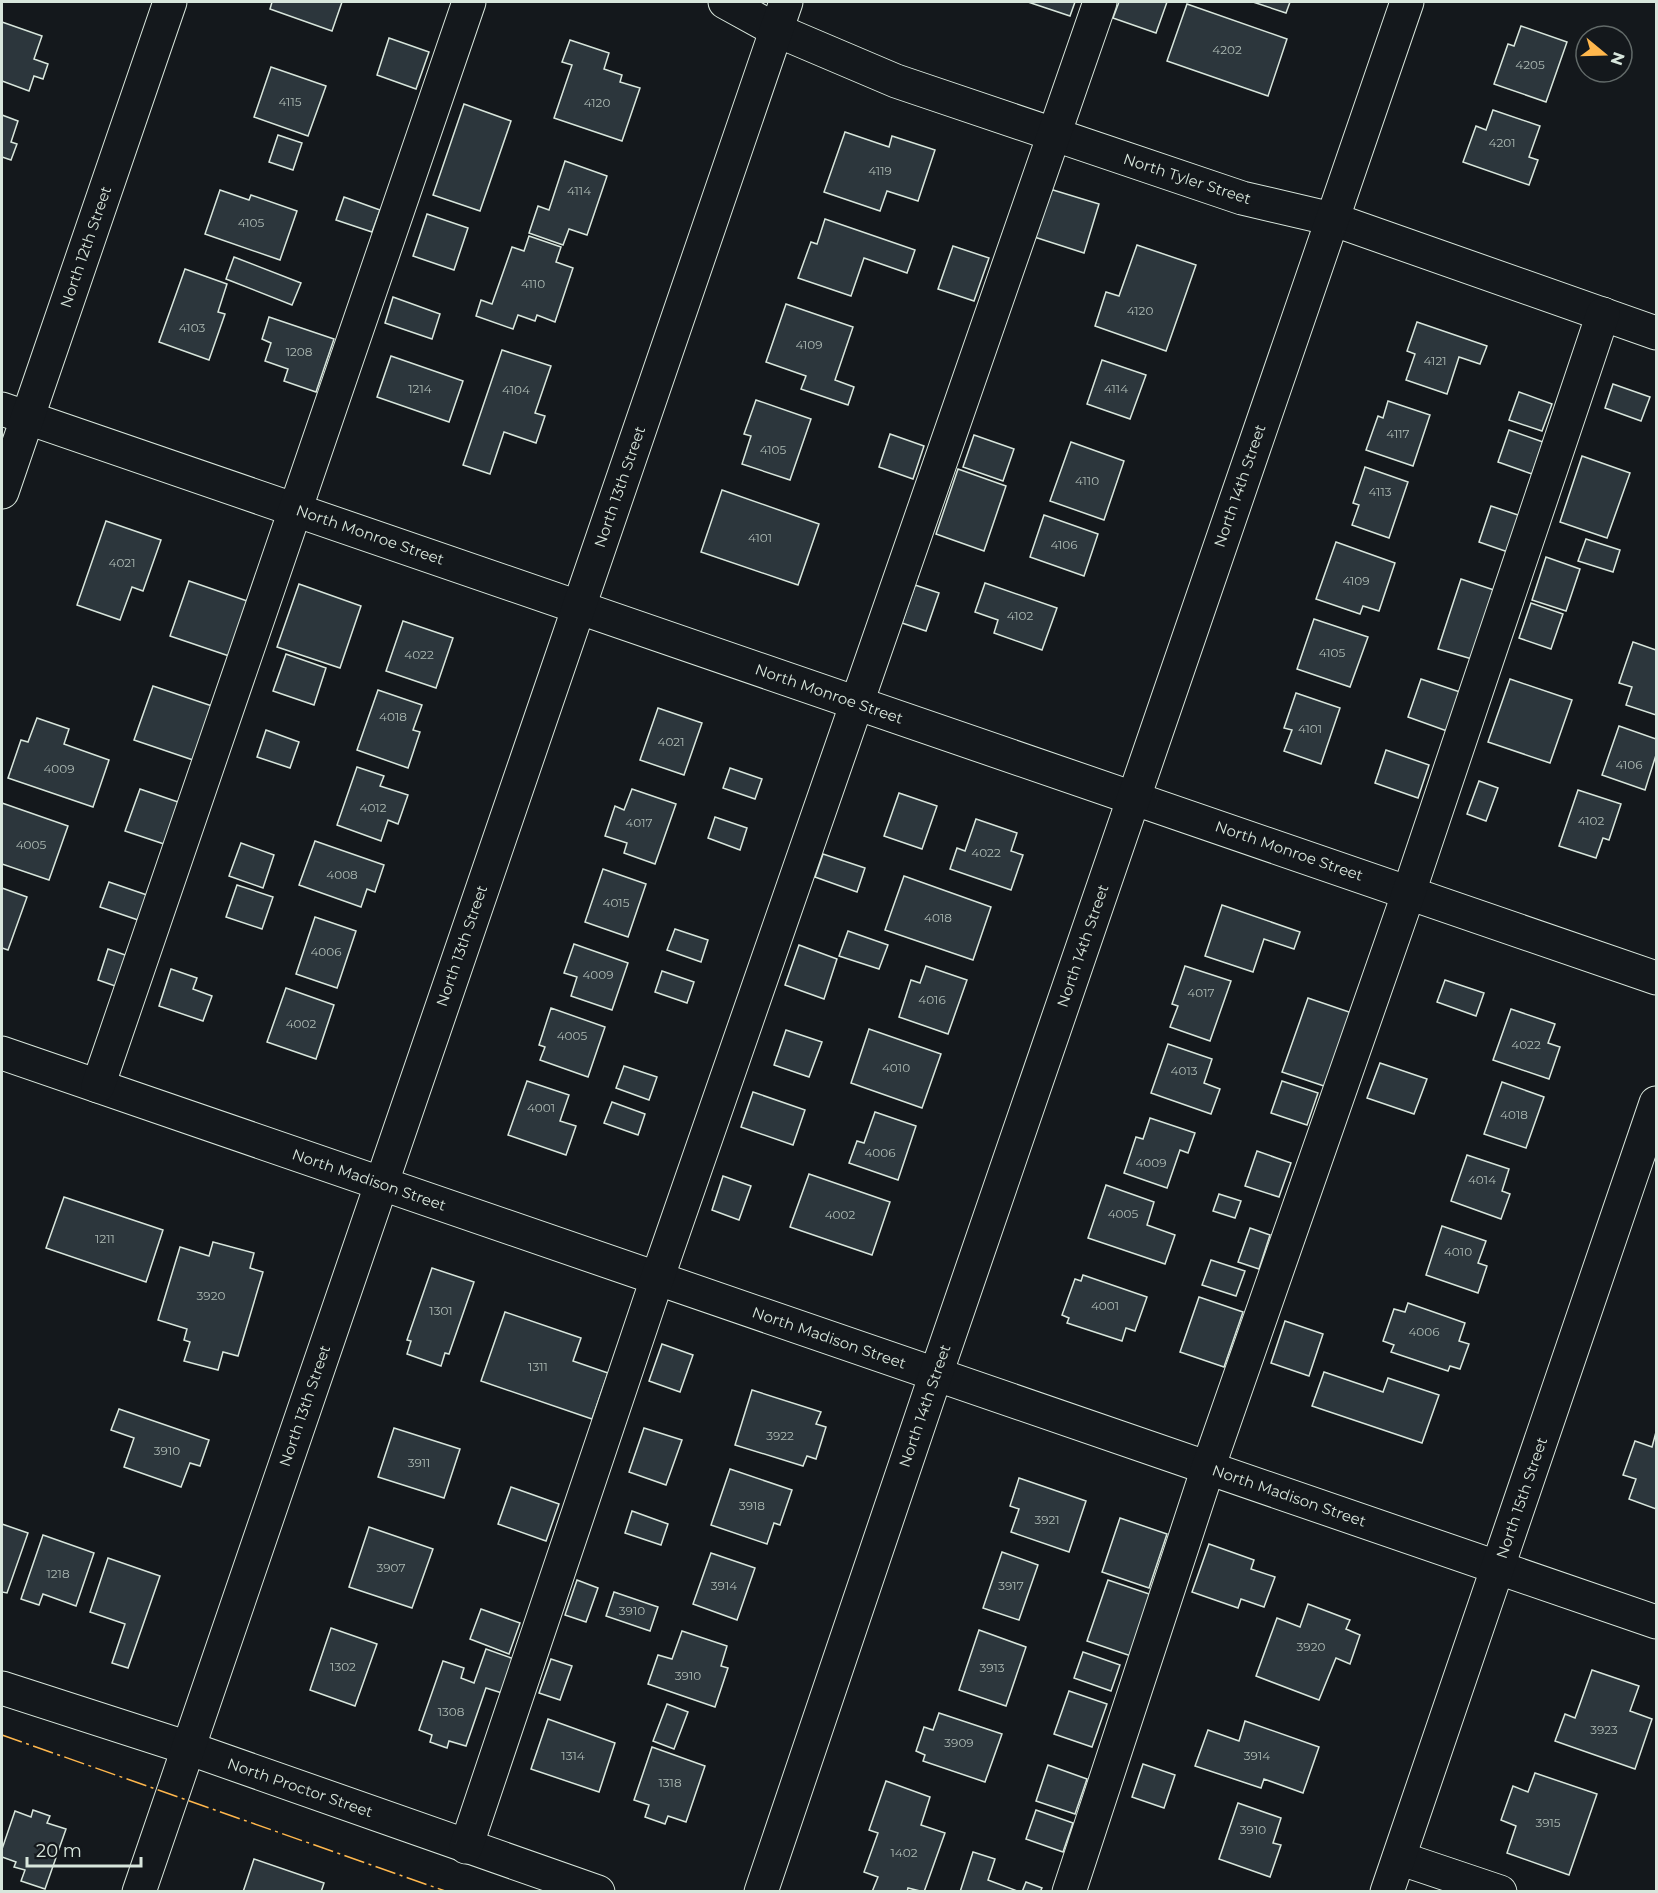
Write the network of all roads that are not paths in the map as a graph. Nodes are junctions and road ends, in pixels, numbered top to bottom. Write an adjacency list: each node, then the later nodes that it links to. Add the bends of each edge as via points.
1 (170, 2): 11 (street, North 12th Street)
2 (469, 2): 13 (street)
3 (726, 2): 6 (street, North Tyler Street)
4 (1100, 2): 7 (street)
5 (1407, 2): 8 (street, North 14th Street)
6 (781, 16): 7 (street, North Tyler Street, via 896,81); 14 (street, North 13th Street)
7 (1055, 135): 8 (street, North Tyler Street, via 1242,198); 15 (street)
8 (1332, 219): 9 (street, North Tyler Street); 16 (street, North 14th Street)
9 (1603, 314): 10 (street, North Tyler Street); 17 (street)
10 (1656, 333)
11 (14, 413): 12 (street, North 12th Street); 13 (street, North Monroe Street)
12 (2, 492)
13 (294, 509): 14 (street, North Monroe Street); 20 (street)
14 (578, 607): 15 (street, North Monroe Street); 22 (street, North 13th Street)
15 (855, 704): 16 (street, North Monroe Street); 23 (street)
16 (1134, 797): 17 (street, North Monroe Street); 24 (street, North 14th Street)
17 (1409, 892): 18 (street, North Monroe Street); 25 (street)
18 (1656, 978)
19 (2, 1053): 20 (street, North Madison Street)
20 (98, 1086): 22 (street, North Madison Street)
21 (1656, 1103): 26 (street, North 15th Street)
22 (381, 1184): 23 (street, North Madison Street); 29 (street, North 13th Street)
23 (657, 1279): 24 (street, North Madison Street); 30 (street)
24 (936, 1374): 25 (street, North Madison Street); 34 (street, North 14th Street)
25 (1208, 1468): 26 (street, North Madison Street); 35 (street)
26 (1499, 1568): 27 (street, North Madison Street); 31 (street, North 15th Street)
27 (1656, 1622)
28 (2, 1688): 29 (street, North Proctor Street)
29 (188, 1748): 30 (street, North Proctor Street); 32 (street, North 13th Street)
30 (466, 1847): 33 (street, North Proctor Street)
31 (1399, 1858): 36 (street, North 15th Street); 37 (street)
32 (139, 1892)
33 (598, 1892)
34 (761, 1892)
35 (1069, 1892)
36 (1387, 1892)
37 (1500, 1892)

